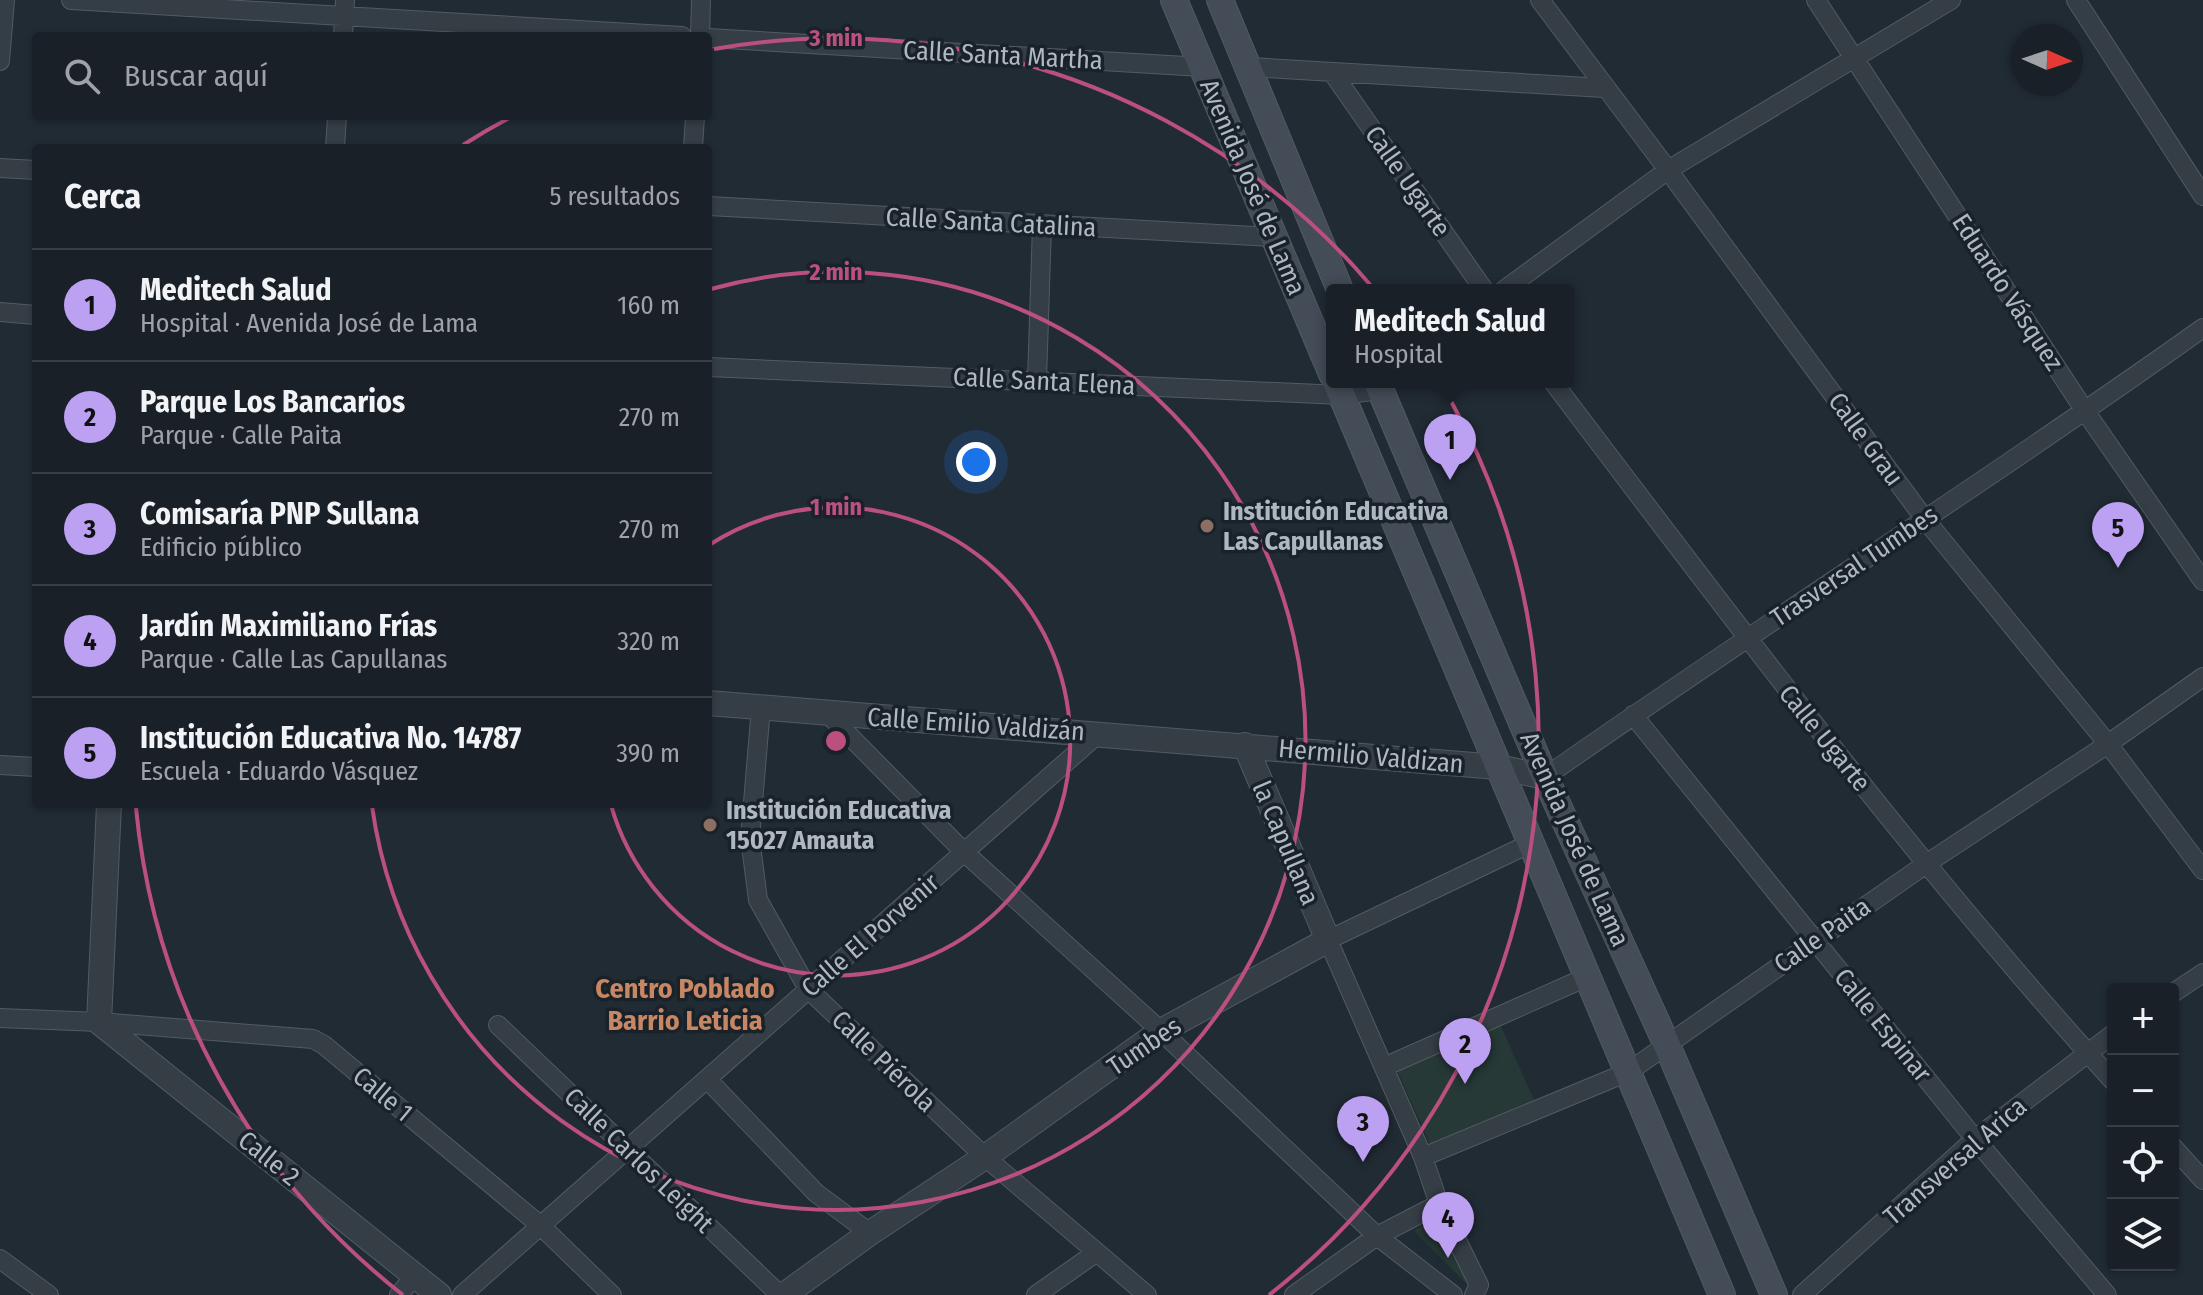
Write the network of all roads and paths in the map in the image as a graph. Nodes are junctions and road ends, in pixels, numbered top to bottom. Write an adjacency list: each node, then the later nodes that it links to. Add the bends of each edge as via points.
1 (5, 0): 16 (street)
2 (71, 0): 10 (street)
3 (701, 0): 13 (street)
4 (1174, 0): 17 (main road, Avenida José de Lama)
5 (1220, 0): 18 (main road, Avenida José de Lama)
6 (1540, 0): 20 (street, Calle Grau)
7 (1816, 0): 15 (street, Eduardo Vásquez)
8 (1951, 0): 15 (street)
9 (2076, 0): 28 (street)
10 (345, 8): 11 (street); 12 (street)
11 (343, 32)
12 (634, 32)
13 (700, 32)
14 (712, 38): 17 (street, Calle Santa Martha)
15 (1856, 58): 27 (street); 45 (street, Eduardo Vásquez)
16 (0, 61)
17 (1203, 67): 31 (main road, Avenida José de Lama)
18 (1249, 67): 19 (street); 32 (main road, Avenida José de Lama)
19 (1332, 72): 20 (street); 33 (street, Calle Ugarte)
20 (1604, 88): 27 (street, Calle Grau)
21 (337, 120): 23 (street)
22 (695, 120): 24 (street)
23 (335, 144)
24 (693, 144)
25 (0, 168): 26 (street)
26 (32, 170)
27 (1668, 170): 34 (street); 46 (street, Calle Grau)
28 (2203, 196)
29 (712, 206): 30 (street, Calle Santa Catalina)
30 (1042, 225): 31 (street, Calle Santa Catalina); 40 (street)
31 (1274, 237): 38 (main road, Avenida José de Lama)
32 (1338, 284)
33 (1480, 284)
34 (1512, 284)
35 (0, 312): 36 (street)
36 (32, 315)
37 (2203, 328): 45 (street, Trasversal Tumbes)
38 (1326, 360)
39 (712, 367): 40 (street, Calle Santa Elena)
40 (1037, 381): 41 (street, Calle Santa Elena)
41 (1326, 384)
42 (1338, 388): 59 (main road, Avenida José de Lama)
43 (1380, 388): 60 (main road, Avenida José de Lama)
44 (1558, 388): 48 (street, Calle Ugarte)
45 (2085, 411): 46 (street, Trasversal Tumbes); 47 (street, Eduardo Vásquez)
46 (1924, 518): 48 (street, Trasversal Tumbes); 55 (street, Calle Grau)
47 (2203, 581)
48 (1746, 638): 53 (street, Trasversal Tumbes); 64 (street, Calle Ugarte)
49 (2203, 677): 55 (street, Calle Paita)
50 (712, 703): 51 (street, Calle Emilio Valdizán)
51 (761, 707): 52 (street, Calle Emilio Valdizán); 70 (street, Calle Piérola, via 750,838 758,900)
52 (827, 713): 54 (street, Calle Emilio Valdizán); 63 (street)
53 (1633, 715): 60 (street, Trasversal Tumbes); 67 (street, Calle Espinar)
54 (1098, 734): 56 (street, Calle Emilio Valdizán); 63 (street, Calle El Porvenir)
55 (2108, 744): 64 (street, Calle Paita); 65 (street, Calle Grau)
56 (1245, 745): 59 (street, Hermilio Valdizan); 66 (street, la Capullana)
57 (0, 765): 58 (street)
58 (32, 767)
59 (1498, 767): 60 (street); 62 (main road, Avenida José de Lama)
60 (1545, 777): 77 (main road, Avenida José de Lama)
61 (109, 808): 73 (street)
62 (1531, 843): 66 (street, Tumbes); 69 (main road, Avenida José de Lama)
63 (964, 852): 70 (street, Calle El Porvenir); 75 (street)
64 (1926, 864): 67 (street, Calle Paita); 78 (street, Calle Ugarte)
65 (2203, 870)
66 (1328, 940): 75 (street, Tumbes); 79 (street)
67 (1815, 941): 77 (street, Calle Paita); 83 (street, Calle Espinar)
68 (2203, 973): 71 (street)
69 (1587, 977): 79 (street); 80 (main road, Avenida José de Lama)
70 (808, 989): 82 (street, Calle El Porvenir); 86 (street, Calle Piérola)
71 (2179, 989)
72 (0, 1018): 73 (street, Calle 1)
73 (99, 1022): 90 (street, Calle 1, via 313,1039); 95 (street, Calle 2)
74 (498, 1025): 84 (street, Calle Carlos Leight)
75 (1161, 1031): 86 (street, Tumbes); 92 (street)
76 (2107, 1038): 78 (street, Transversal Arica)
77 (1666, 1043): 80 (street, Calle Paita); 108 (main road, Avenida José de Lama)
78 (2087, 1052): 81 (street, Calle Ugarte); 83 (street, Transversal Arica)
79 (1384, 1067): 87 (street)
80 (1628, 1072): 87 (street, Calle Paita); 107 (main road, Avenida José de Lama)
81 (2107, 1074)
82 (707, 1079): 84 (street, Calle El Porvenir); 91 (street, via 816,1193)
83 (1975, 1139): 109 (street, Transversal Arica); 110 (street, Calle Espinar)
84 (628, 1148): 90 (street, Calle El Porvenir); 101 (street, Calle Carlos Leight)
85 (2179, 1154): 88 (street)
86 (985, 1157): 91 (street, Tumbes); 93 (street, Calle Piérola)
87 (1423, 1157): 89 (street)
88 (2203, 1180)
89 (1439, 1204): 92 (street); 106 (street, via 1479,1285)
90 (541, 1226): 99 (street, Calle El Porvenir); 100 (street, Calle 1)
91 (870, 1233): 101 (street, Tumbes)
92 (1377, 1236): 104 (street); 105 (street)
93 (1097, 1252): 102 (street); 103 (street, Calle Piérola)
94 (0, 1259): 96 (street)
95 (415, 1275): 97 (street); 98 (street, Calle 2)
96 (49, 1295)
97 (399, 1295)
98 (439, 1295)
99 (462, 1295)
100 (612, 1295)
101 (782, 1295)
102 (1036, 1295)
103 (1147, 1295)
104 (1294, 1295)
105 (1453, 1295)
106 (1474, 1295)
107 (1722, 1295)
108 (1774, 1295)
109 (1802, 1295)
110 (2107, 1295)

